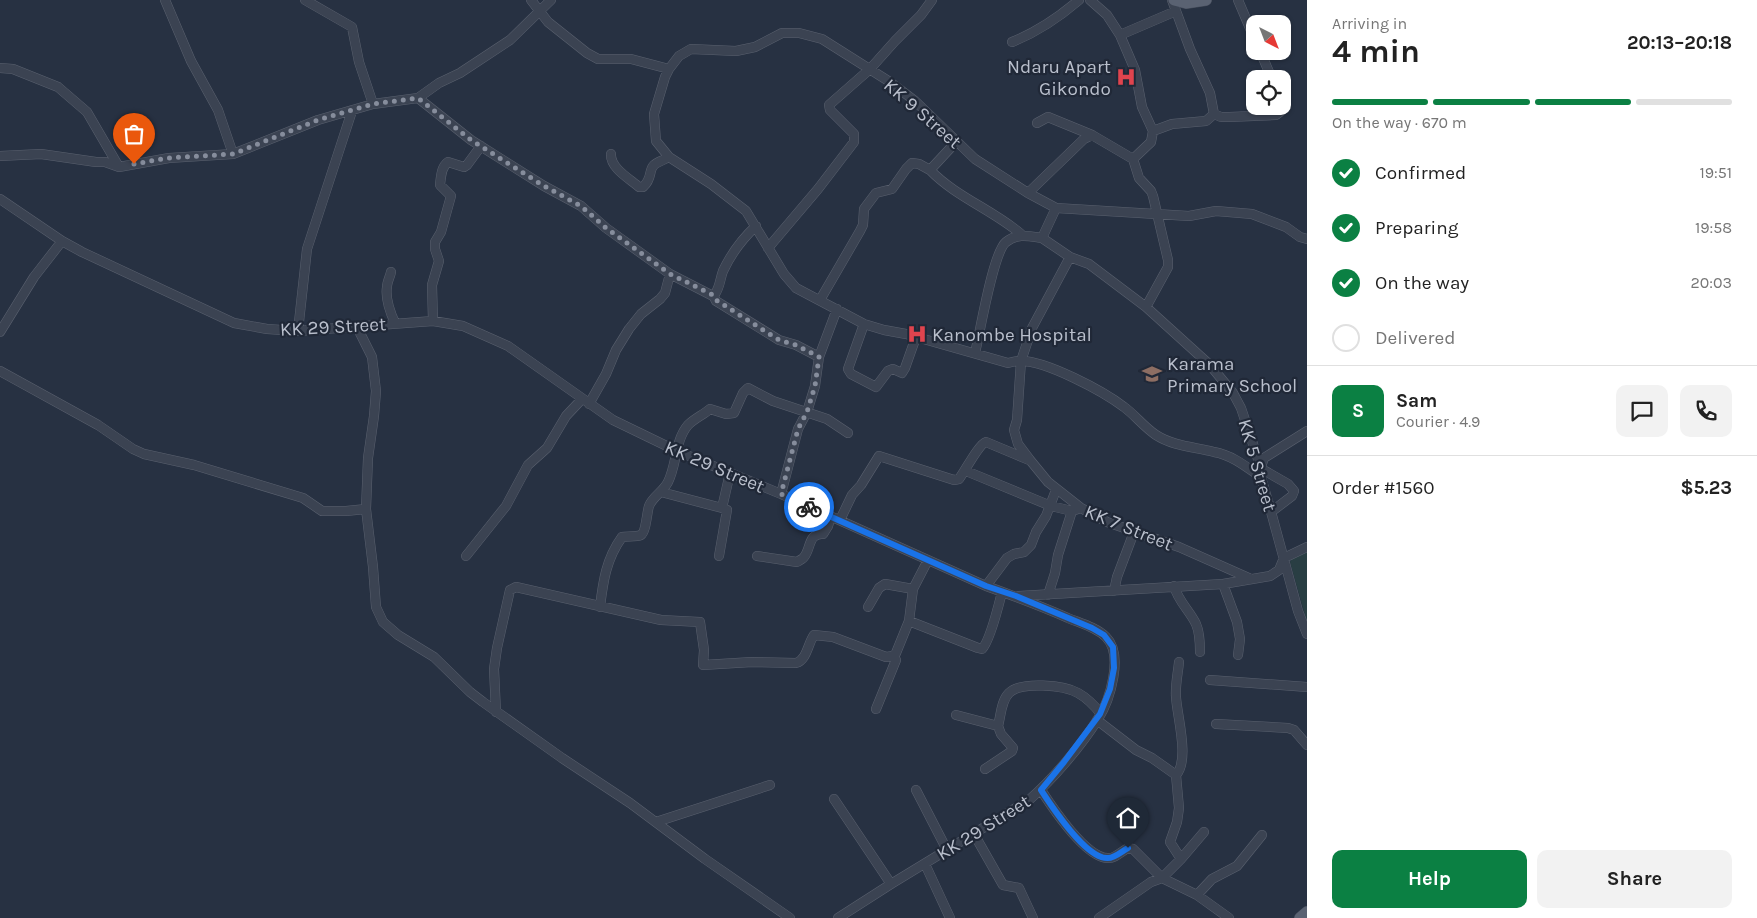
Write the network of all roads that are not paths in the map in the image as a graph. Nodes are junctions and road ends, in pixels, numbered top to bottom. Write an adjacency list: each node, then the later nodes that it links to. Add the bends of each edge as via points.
1 (165, 0): 28 (street, via 191,61 218,110)
2 (305, 0): 19 (street, via 352,28)
3 (531, 0): 11 (street)
4 (551, 0): 11 (street)
5 (932, 0): 17 (street, via 921,16)
6 (1079, 0): 14 (street, via 1059,17)
7 (1090, 0): 13 (street)
8 (1206, 0): 10 (main road)
9 (1238, 0): 12 (street)
10 (1174, 4): 13 (street); 21 (street, via 1210,93)
11 (538, 11): 16 (street, via 562,34 598,58 631,59); 18 (street, via 510,40)
12 (1246, 19)
13 (1120, 34): 24 (street, via 1135,70 1142,106)
14 (1012, 42)
15 (0, 68): 33 (street, via 13,69 58,87 87,112)
16 (669, 68): 17 (street, KK 9 Street, via 679,56 691,49 736,51 756,47 782,33 799,33 822,39); 31 (street, via 654,114 656,141)
17 (870, 69): 26 (street, KK 9 Street, via 915,101); 44 (street, via 828,108 854,134 854,142)
18 (418, 98): 19 (street); 27 (street)
19 (373, 104): 20 (street)
20 (352, 111): 28 (street, via 318,120); 56 (street, via 307,249)
21 (1214, 114): 22 (street, via 1229,118); 24 (street, via 1206,121 1172,124)
22 (1276, 115)
23 (1037, 124): 25 (street, via 1048,117)
24 (1153, 131): 32 (street, via 1151,142)
25 (1092, 136): 32 (street); 35 (street, via 1084,139)
26 (956, 142): 34 (street); 35 (street, KK 9 Street, via 975,160)
27 (481, 146): 47 (street, via 581,206); 52 (street, via 467,165 448,162 441,175 440,185 451,196 435,242 439,261 432,285)
28 (233, 154): 33 (street, via 168,158)
29 (611, 154): 31 (street, via 617,168 639,187 650,179 656,163)
30 (0, 156): 33 (street, via 41,154 105,162)
31 (669, 157): 39 (street, via 746,211)
32 (1133, 159): 38 (street, via 1139,178 1151,191)
33 (119, 167)
34 (930, 170): 40 (street); 49 (street, via 912,163 892,189 876,193 864,209 864,225)
35 (1028, 193): 37 (street, KK 9 Street)
36 (0, 199): 43 (street, KK 29 Street)
37 (1056, 208): 38 (street, KK 9 Street); 41 (street)
38 (1156, 213): 42 (street, KK 9 Street, via 1189,216 1216,211 1252,214); 50 (street, via 1168,267)
39 (756, 226): 44 (street); 48 (street, via 738,247)
40 (1021, 234): 41 (street); 59 (street, via 1001,246)
41 (1042, 238): 45 (street, KK 5 Street)
42 (1307, 239)
43 (62, 241): 56 (street, KK 29 Street, via 234,323); 57 (street, via 34,276)
44 (768, 248): 49 (street, via 796,288)
45 (1070, 257): 50 (street, KK 5 Street, via 1089,264); 61 (street, KK 7 Street, via 1032,328)
46 (391, 272): 53 (street, via 386,290)
47 (670, 274): 48 (street); 63 (street, via 665,293 629,329 606,374)
48 (713, 295): 60 (street, via 720,304 779,340)
49 (820, 300): 51 (street)
50 (1146, 308): 70 (street, KK 5 Street, via 1210,365 1233,394 1241,408)
51 (837, 309): 54 (street); 60 (street)
52 (433, 321): 53 (street, KK 29 Street); 63 (street, KK 29 Street, via 463,326 508,346)
53 (395, 323): 55 (street, KK 29 Street)
54 (864, 324): 58 (street); 58 (street, via 848,369 876,387 888,370 902,373)
55 (357, 327): 56 (street, KK 29 Street); 77 (street, via 372,357 376,391)
56 (298, 331)
57 (0, 332)
58 (916, 337): 59 (street)
59 (976, 353): 61 (street, via 1008,363)
60 (819, 357): 64 (street)
61 (1021, 361): 68 (street, KK 7 Street, via 1014,430 1018,444); 70 (street, via 1058,371 1104,393 1156,435 1186,447 1216,452)
62 (0, 372): 77 (street, via 144,454 194,465 303,498 322,511)
63 (586, 401): 67 (street, KK 29 Street, via 613,420); 84 (street, via 566,416 547,448 528,465 506,506)
64 (807, 412): 66 (street); 67 (street, via 748,388 734,413 710,409 690,422); 74 (street, via 798,429)
65 (1307, 431): 70 (street, via 1264,458)
66 (848, 433)
67 (677, 451): 71 (street, KK 29 Street); 73 (street, via 668,482)
68 (1030, 460): 69 (street, via 986,442 980,445); 72 (street, KK 7 Street)
69 (966, 471): 75 (street); 81 (street, via 959,480 954,480 878,457 852,495)
70 (1259, 471): 79 (street, KK 5 Street); 79 (street, via 1288,484 1294,491)
71 (730, 473): 74 (street, KK 29 Street); 76 (street)
72 (1056, 490): 75 (street); 78 (street, KK 7 Street)
73 (661, 492): 76 (street); 98 (street, via 649,506 642,534 622,537 618,542 605,570)
74 (781, 494): 80 (street, KK 29 Street)
75 (1051, 506): 78 (street); 91 (street, via 1031,545 1024,552 1007,558)
76 (722, 508): 85 (street, via 727,510)
77 (366, 509): 109 (street, via 376,607 383,622 434,658)
78 (1076, 510): 82 (street, KK 7 Street); 96 (street, via 1058,554)
79 (1272, 512): 87 (street, KK 5 Street)
80 (831, 516): 81 (street, KK 29 Street); 86 (street, via 825,532 814,536 804,557 797,562)
81 (840, 520): 88 (street, KK 29 Street)
82 (1134, 532): 89 (street, KK 7 Street, via 1179,547); 94 (street, via 1116,577)
83 (1307, 546): 87 (street)
84 (466, 556)
85 (719, 556)
86 (757, 556)
87 (1284, 558): 89 (street, via 1279,570 1270,576); 101 (street, KK 5 Street)
88 (928, 560): 91 (street, KK 29 Street); 93 (street)
89 (1249, 578): 90 (street)
90 (1223, 584): 92 (street); 103 (street, via 1237,622)
91 (986, 586): 95 (street, KK 29 Street)
92 (1174, 586): 94 (street); 102 (street, via 1196,624)
93 (913, 588): 99 (street, via 885,584); 100 (street)
94 (1114, 591): 96 (street)
95 (1002, 592): 97 (street, KK 29 Street); 100 (street, via 991,632 982,648)
96 (1048, 595): 97 (street)
97 (1016, 596): 111 (street, KK 29 Street, via 1092,628 1113,647 1110,689)
98 (600, 607): 104 (street, via 661,620 700,622 703,665 800,662 814,634 833,637 886,657); 109 (street, via 516,587 510,590 494,669)
99 (868, 607)
100 (909, 621): 104 (street)
101 (1307, 634)
102 (1200, 652)
103 (1238, 655)
104 (892, 656): 108 (street, via 896,660)
105 (1179, 662): 116 (street, via 1176,695 1182,744 1180,771)
106 (1210, 680): 107 (street)
107 (1307, 686)
108 (876, 708)
109 (496, 712): 121 (street)
110 (956, 715): 113 (street)
111 (1099, 717): 113 (street, via 1088,700 1072,691 1032,686 1008,693); 116 (street, via 1136,750); 119 (street, KK 29 Street)
112 (1216, 724): 114 (street, via 1288,728 1294,730)
113 (998, 726): 115 (street, via 1013,748)
114 (1307, 745)
115 (985, 769)
116 (1176, 775): 126 (street, via 1179,808 1170,842)
117 (770, 785): 121 (street)
118 (916, 790): 125 (street)
119 (1041, 790): 123 (street, KK 29 Street); 128 (street, via 1092,852 1110,859 1128,848 1133,849)
120 (834, 799): 129 (street)
121 (656, 822): 133 (street)
122 (1204, 832): 126 (street)
123 (974, 834): 125 (street, KK 29 Street); 136 (street, via 1004,885 1021,890)
124 (1262, 835): 130 (street, via 1237,866 1216,876)
125 (947, 850): 127 (street, KK 29 Street)
126 (1181, 859): 128 (street)
127 (925, 864): 129 (street, KK 29 Street); 135 (street)
128 (1162, 878): 130 (street); 132 (street, via 1151,882)
129 (891, 884): 134 (street, KK 29 Street)
130 (1197, 895): 138 (street)
131 (1307, 912): 139 (main road)
132 (1113, 915): 137 (street)
133 (790, 918)
134 (838, 918)
135 (950, 918)
136 (1033, 918)
137 (1099, 918)
138 (1229, 918)
139 (1300, 918)

